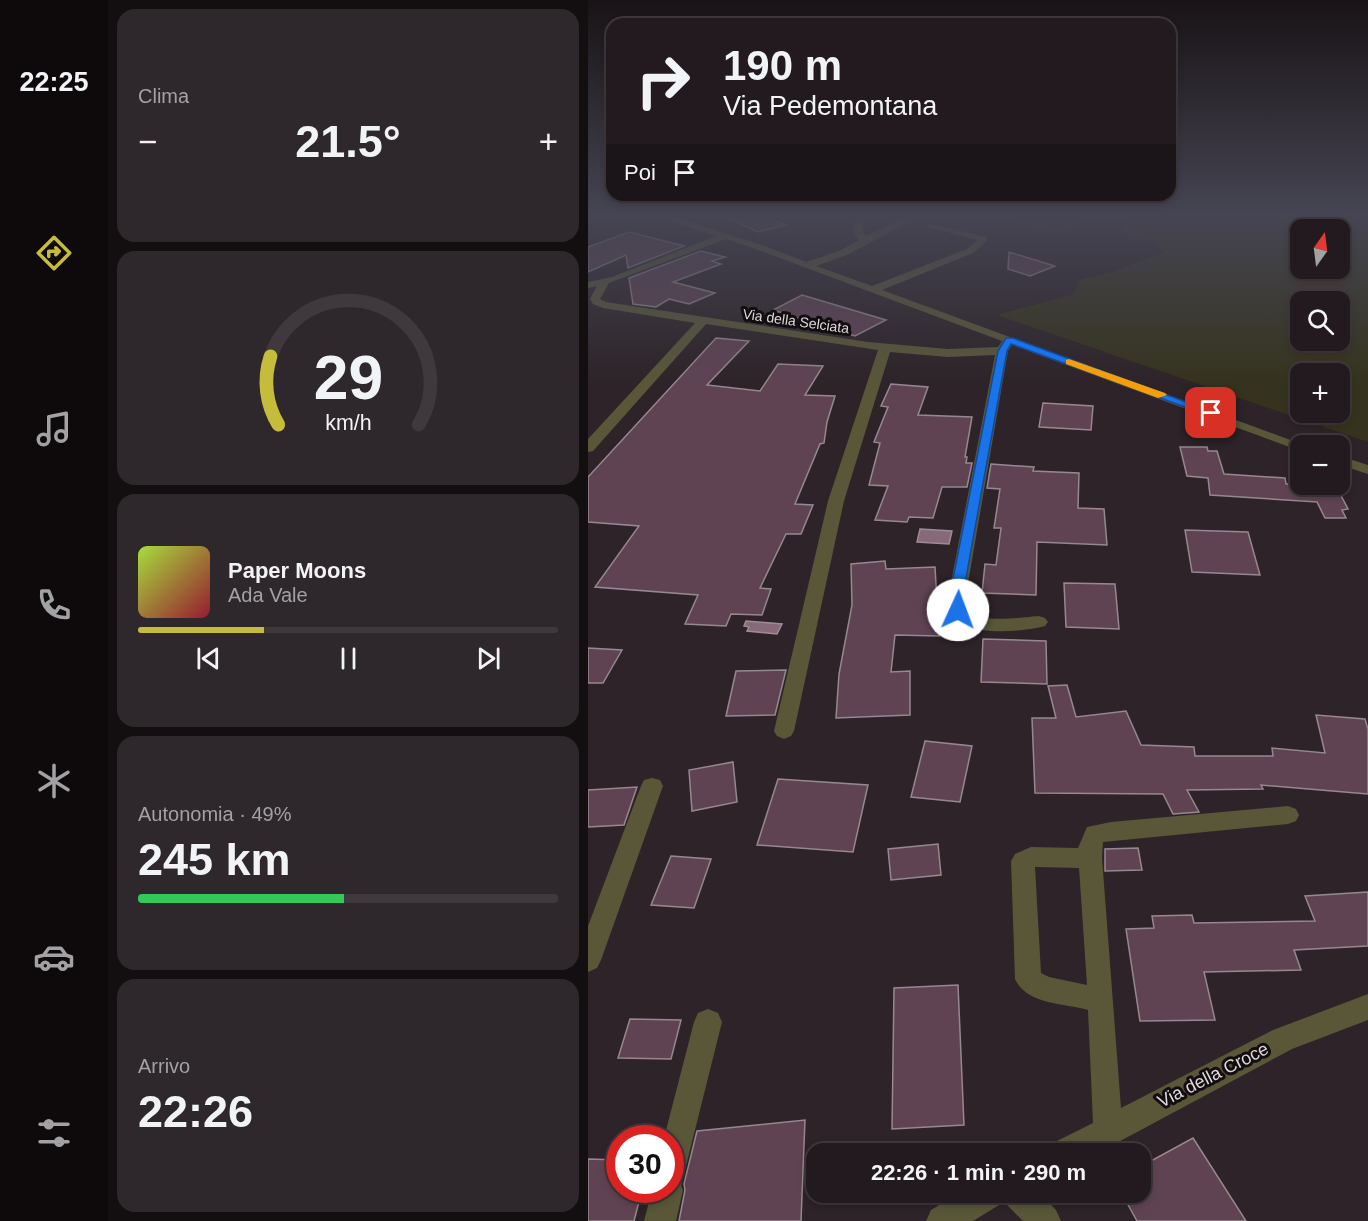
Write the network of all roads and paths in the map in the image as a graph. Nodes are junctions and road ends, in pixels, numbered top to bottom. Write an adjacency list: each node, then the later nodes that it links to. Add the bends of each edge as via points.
1 (635, 271): 4 (street)
2 (820, 271): 6 (street)
3 (919, 271): 6 (street)
4 (604, 283): 5 (street); 7 (street, Via della Selciata, via 595,299 599,304)
5 (588, 285)
6 (872, 290): 8 (street)
7 (702, 322): 9 (street, Via della Selciata); 11 (street)
8 (1006, 346): 9 (street, Via della Selciata, via 966,354); 10 (street); 14 (street, via 957,605 963,618 978,624)
9 (885, 348): 15 (street, via 836,501)
10 (1290, 443)
11 (588, 448)
12 (1350, 464): 13 (street)
13 (1368, 470)
14 (1039, 622)
15 (784, 731)
16 (652, 786): 19 (street)
17 (1288, 815): 18 (street, via 1095,834)
18 (1090, 858): 20 (street); 20 (street, via 1030,857 1023,861 1028,979 1044,989)
19 (588, 960)
20 (1101, 1001): 24 (street)
21 (1368, 1007): 24 (street, Via della Croce, via 1282,1040)
22 (708, 1022): 23 (street)
23 (683, 1125)
24 (1108, 1129): 25 (street, Via della Croce)
25 (1083, 1143)
26 (664, 1203): 29 (street)
27 (974, 1203): 30 (street)
28 (1027, 1203): 31 (street)
29 (660, 1221)
30 (942, 1221)
31 (1045, 1221)

